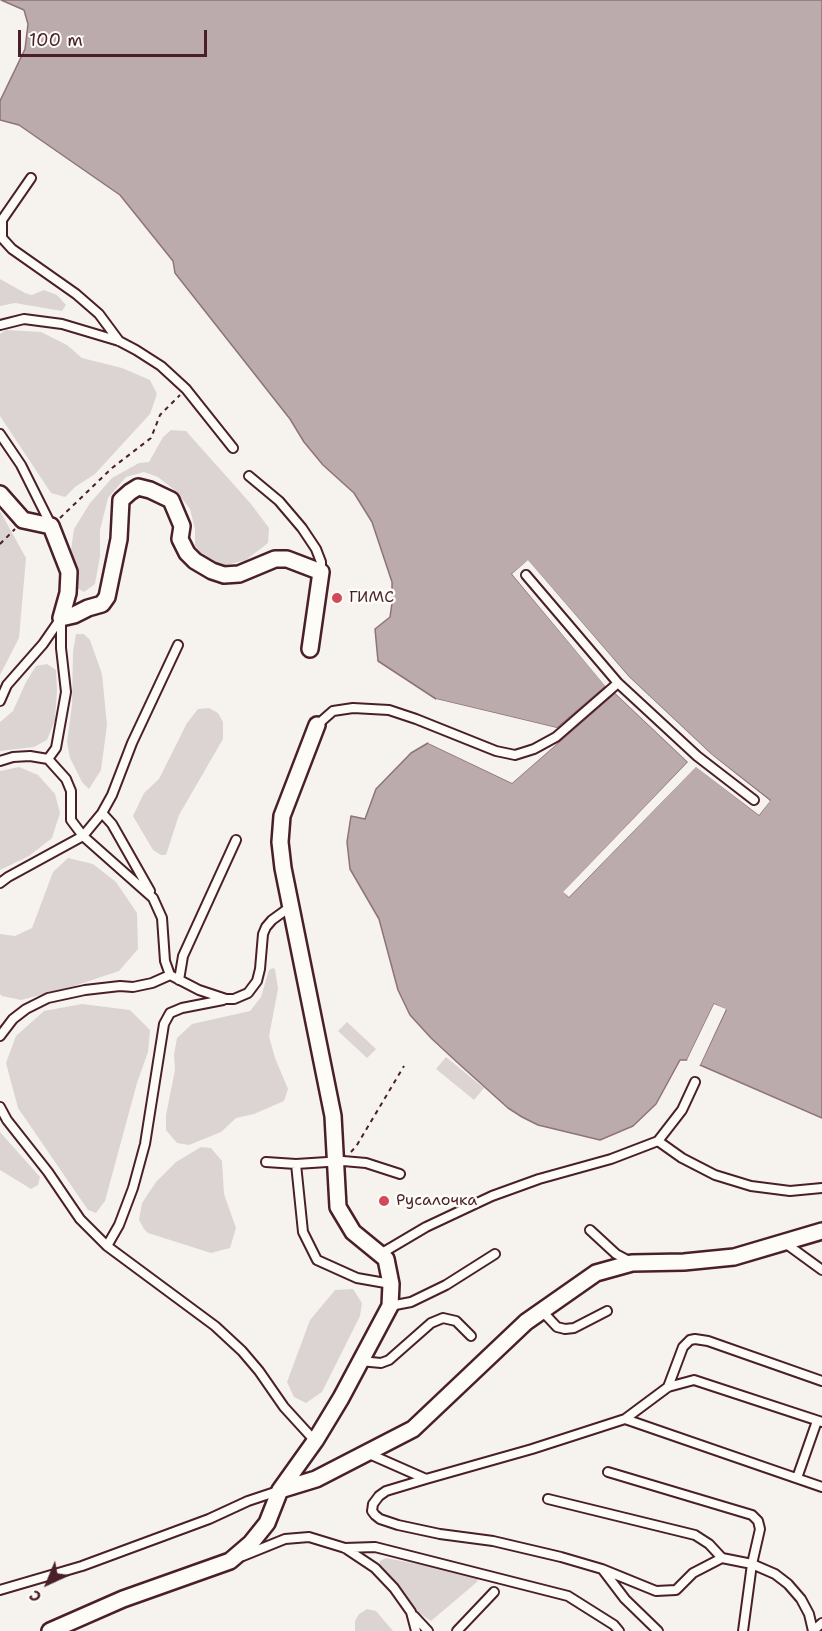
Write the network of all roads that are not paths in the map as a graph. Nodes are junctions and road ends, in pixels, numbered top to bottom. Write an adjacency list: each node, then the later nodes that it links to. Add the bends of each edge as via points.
1 (31, 178): 3 (lane, via 2,220 2,238 99,314)
2 (0, 325): 3 (lane, via 24,319 62,324)
3 (119, 341): 5 (lane, via 161,366 186,389)
4 (0, 434): 8 (lane, via 21,465)
5 (233, 448)
6 (249, 476): 9 (lane, via 279,501 302,528 316,549)
7 (0, 494): 8 (street, via 23,520)
8 (51, 526): 11 (street, via 69,572)
9 (321, 572): 11 (street, via 287,559 274,559 239,574 212,571 187,553 180,539 182,526 171,500 138,487 122,500 107,597 102,604); 13 (street)
10 (526, 575): 14 (lane)
11 (61, 618): 15 (lane, via 7,685); 17 (lane, via 66,692 56,748)
12 (178, 645): 20 (lane)
13 (310, 649)
14 (618, 683): 16 (lane, via 556,737 515,755 389,710 333,711); 19 (lane, via 697,756)
15 (0, 701)
16 (316, 725): 25 (street, via 282,816 280,842)
17 (48, 759): 18 (lane, via 30,756); 21 (lane, via 66,779 71,791 71,820)
18 (0, 761)
19 (754, 800)
20 (102, 813): 21 (lane); 24 (lane)
21 (83, 836): 23 (lane); 24 (lane)
22 (236, 840): 27 (lane, via 183,956)
23 (0, 883)
24 (153, 898): 26 (lane, via 162,918 165,962)
25 (290, 907): 28 (lane, via 272,920 262,934 257,981 248,993); 33 (street)
26 (170, 975): 27 (lane); 29 (lane, via 133,987 85,990 48,998 13,1019)
27 (179, 980): 28 (lane)
28 (226, 999): 41 (lane, via 182,1008 170,1013 164,1024 134,1188)
29 (0, 1036)
30 (695, 1082): 32 (lane, via 682,1110)
31 (0, 1107): 41 (lane, via 80,1219)
32 (658, 1141): 37 (lane, via 715,1175 751,1186 790,1191); 42 (lane, via 492,1196 426,1227)
33 (340, 1161): 35 (lane); 36 (lane, via 366,1163); 42 (street, via 338,1207 353,1232)
34 (267, 1162): 35 (lane)
35 (296, 1164): 46 (lane, via 303,1232 318,1260 357,1278)
36 (400, 1173)
37 (822, 1188)
38 (590, 1230): 44 (lane)
39 (822, 1232): 40 (street)
40 (785, 1244): 44 (street, via 734,1257); 45 (lane)
41 (107, 1246): 56 (lane, via 215,1326 260,1371 284,1407)
42 (382, 1254): 46 (street)
43 (495, 1254): 47 (lane, via 446,1285 411,1302)
44 (632, 1263): 48 (street, via 596,1273)
45 (822, 1270)
46 (391, 1284): 47 (street)
47 (390, 1306): 51 (street)
48 (542, 1311): 49 (lane, via 557,1327 566,1329); 57 (street, via 413,1429)
49 (607, 1311)
50 (471, 1336): 51 (lane, via 456,1322 443,1318 431,1323 390,1360)
51 (360, 1361): 56 (street)
52 (822, 1381): 53 (lane, via 695,1339 684,1347)
53 (668, 1387): 54 (lane); 55 (lane, via 699,1381)
54 (625, 1419): 59 (lane); 60 (lane)
55 (820, 1422): 59 (lane)
56 (315, 1441): 62 (street)
57 (367, 1453): 60 (lane); 62 (street, via 316,1479)
58 (608, 1472): 67 (lane, via 752,1515 760,1529)
59 (797, 1478): 61 (lane)
60 (426, 1479): 68 (lane, via 386,1491 373,1504 372,1511 380,1519 398,1525 493,1541)
61 (822, 1487)
62 (280, 1490): 66 (street, via 267,1523); 69 (lane, via 82,1566)
63 (548, 1498): 65 (lane, via 695,1535)
64 (345, 1548): 66 (lane, via 309,1537 285,1539); 71 (lane, via 375,1568); 77 (lane, via 375,1547 568,1596)
65 (722, 1558): 67 (lane); 68 (lane, via 693,1573 676,1590 665,1592)
66 (230, 1561): 73 (street, via 123,1599)
67 (752, 1564): 79 (lane); 80 (lane, via 788,1584 805,1606)
68 (602, 1569): 78 (lane, via 625,1599)
69 (0, 1590)
70 (494, 1592): 76 (lane)
71 (411, 1612): 74 (lane); 75 (lane)
72 (822, 1623): 80 (lane)
73 (50, 1631)
74 (416, 1631)
75 (428, 1631)
76 (457, 1631)
77 (619, 1631)
78 (658, 1631)
79 (743, 1631)
80 (813, 1631)

